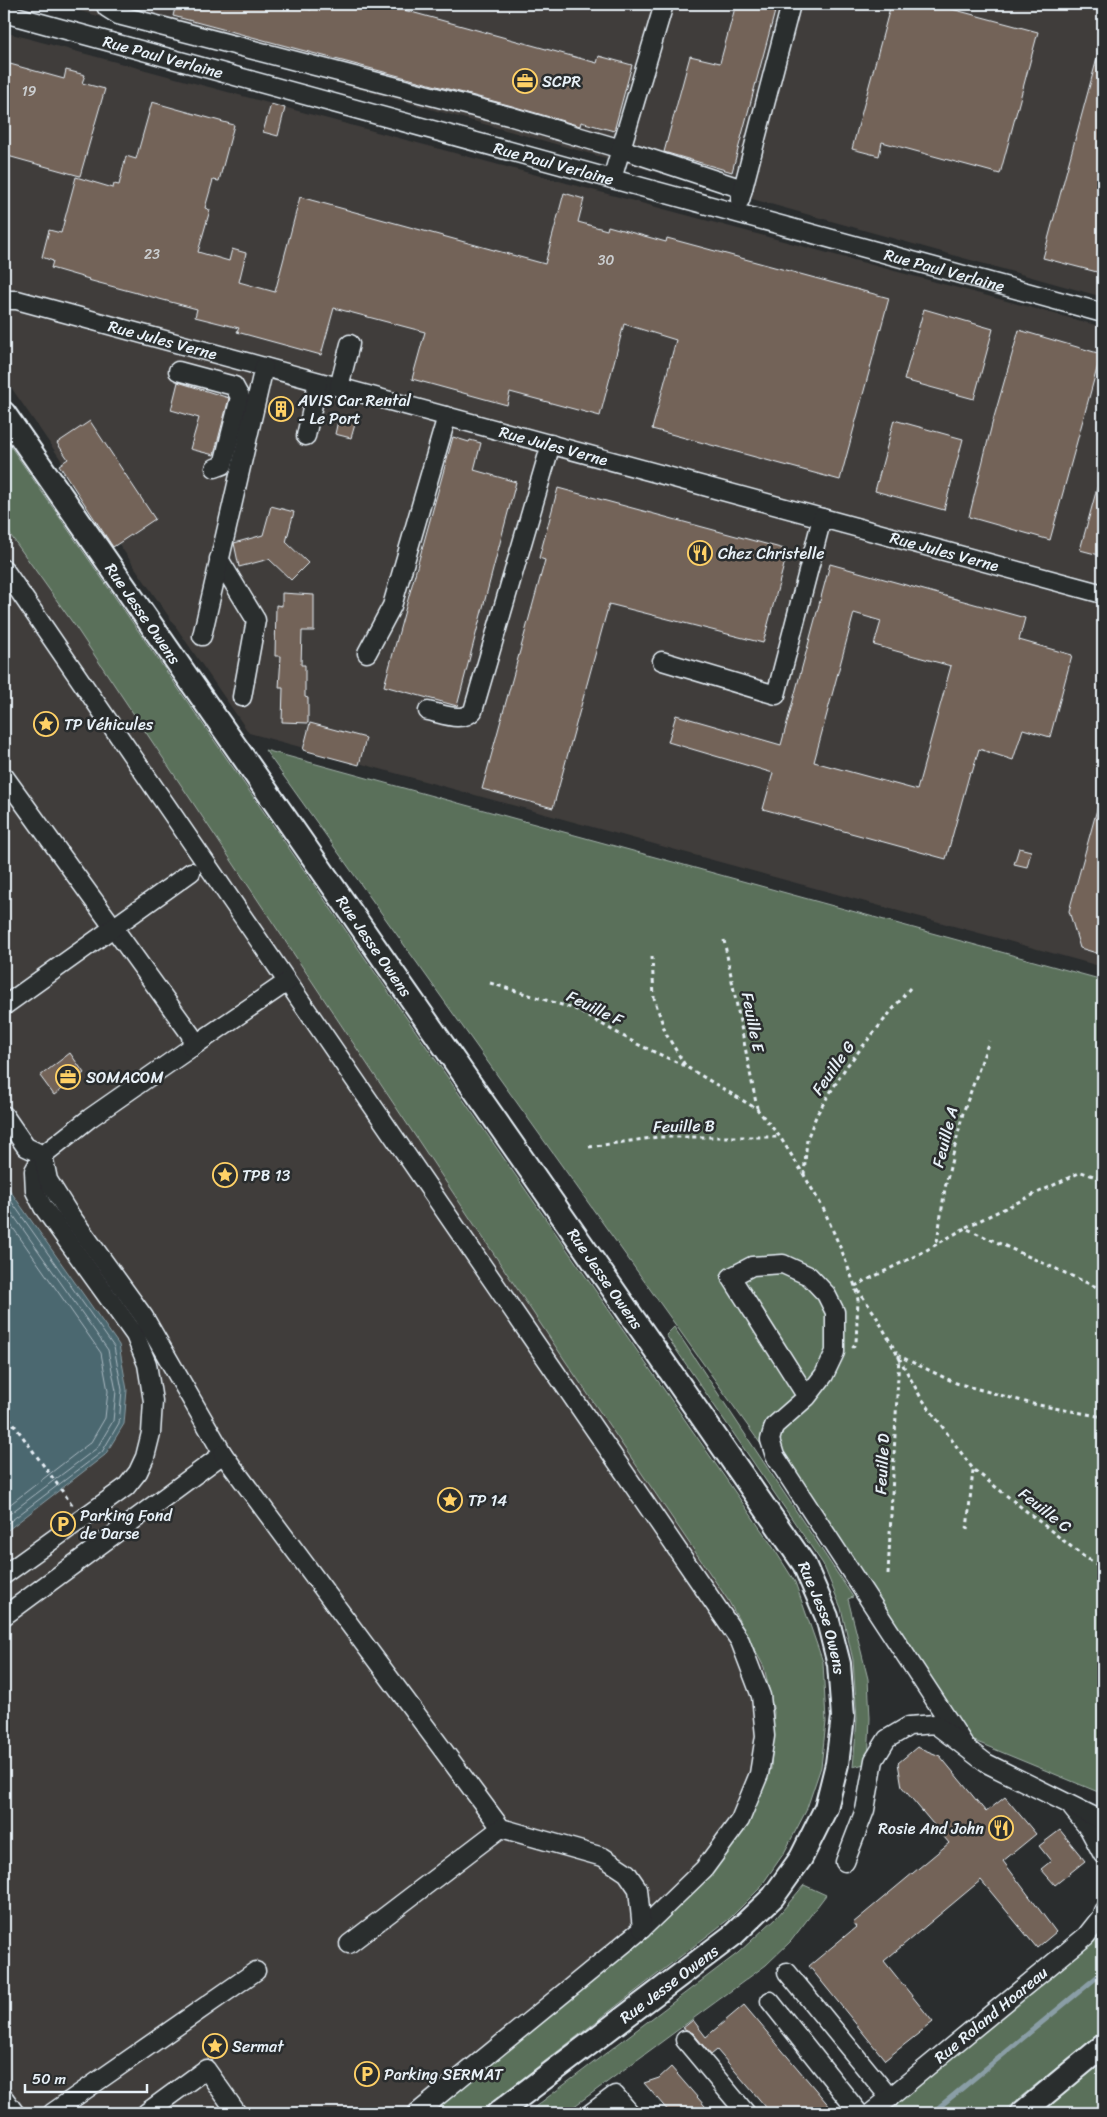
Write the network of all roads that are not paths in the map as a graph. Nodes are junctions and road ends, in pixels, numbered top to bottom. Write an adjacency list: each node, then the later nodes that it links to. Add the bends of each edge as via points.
1 (105, 4): 5 (street, via 118,15 509,116)
2 (664, 4): 5 (street)
3 (792, 4): 7 (street)
4 (4, 13): 6 (street, Rue Paul Verlaine)
5 (621, 149): 6 (street); 7 (street)
6 (612, 178): 8 (street, Rue Paul Verlaine)
7 (743, 189): 8 (street)
8 (736, 213): 10 (street, Rue Paul Verlaine)
9 (4, 300): 12 (street, Rue Jules Verne, via 17,300)
10 (1103, 313)
11 (350, 344): 15 (street)
12 (195, 348): 13 (street, Rue Jules Verne); 20 (street, via 184,372 234,386 240,397 223,464)
13 (264, 367): 14 (street, Rue Jules Verne); 22 (street)
14 (318, 382): 15 (street, Rue Jules Verne); 18 (street)
15 (339, 387): 17 (street, Rue Jules Verne)
16 (4, 413): 63 (main road, Rue Jesse Owens, via 804,1564 827,1617 839,1664 843,1717 838,1764 826,1808 801,1858 773,1897 733,1935)
17 (447, 416): 19 (street, Rue Jules Verne); 26 (street, via 392,606)
18 (306, 436)
19 (551, 444): 21 (street, Rue Jules Verne); 29 (street, via 473,711 469,716 458,718)
20 (215, 468)
21 (822, 518): 24 (street, Rue Jules Verne); 27 (street, via 776,695)
22 (220, 559): 25 (street); 28 (street, via 256,620)
23 (4, 569): 33 (street)
24 (1103, 594)
25 (202, 636)
26 (367, 653)
27 (662, 661)
28 (242, 696)
29 (428, 711)
30 (4, 776): 32 (street)
31 (191, 872): 32 (street)
32 (113, 928): 34 (street); 35 (street, via 191,1035)
33 (287, 982): 35 (street); 49 (street, via 740,1641 761,1696 765,1736 759,1774 740,1820 704,1869)
34 (4, 1006)
35 (192, 1047): 37 (street)
36 (4, 1115): 37 (street, via 26,1147)
37 (43, 1155): 39 (street, via 48,1180 144,1317); 40 (street, via 34,1171 35,1191 43,1207 136,1335 148,1364 153,1401 151,1433 138,1472 126,1487)
38 (807, 1397): 38 (street, via 824,1375 835,1352 835,1312 826,1294 809,1276 783,1264 752,1266 730,1277); 42 (street, via 774,1426 770,1440 775,1456)
39 (223, 1454): 41 (street); 45 (street)
40 (4, 1575)
41 (4, 1616)
42 (965, 1746): 43 (street, via 986,1763); 47 (street, via 935,1724 909,1726 887,1739 874,1760 865,1810)
43 (1070, 1805): 44 (street); 46 (street, via 1089,1829)
44 (1103, 1821)
45 (501, 1828): 49 (street, via 603,1857 627,1873 638,1889); 50 (street)
46 (1103, 1855)
47 (845, 1862)
48 (1103, 1911): 57 (street, Rue Roland Hoareau, via 1086,1936)
49 (642, 1929): 62 (street)
50 (349, 1944)
51 (256, 1971): 59 (street)
52 (787, 1972): 57 (street)
53 (770, 2001): 67 (street)
54 (685, 2040): 66 (street)
55 (1103, 2046): 69 (main road)
56 (4, 2098): 58 (street)
57 (890, 2098): 68 (street, Rue Roland Hoareau)
58 (15, 2113)
59 (52, 2113)
60 (146, 2113): 61 (street, via 206,2069)
61 (237, 2113)
62 (417, 2113)
63 (498, 2113)
64 (590, 2113): 65 (street, via 615,2095)
65 (630, 2113)
66 (746, 2113)
67 (859, 2113)
68 (871, 2113)
69 (1022, 2113)

